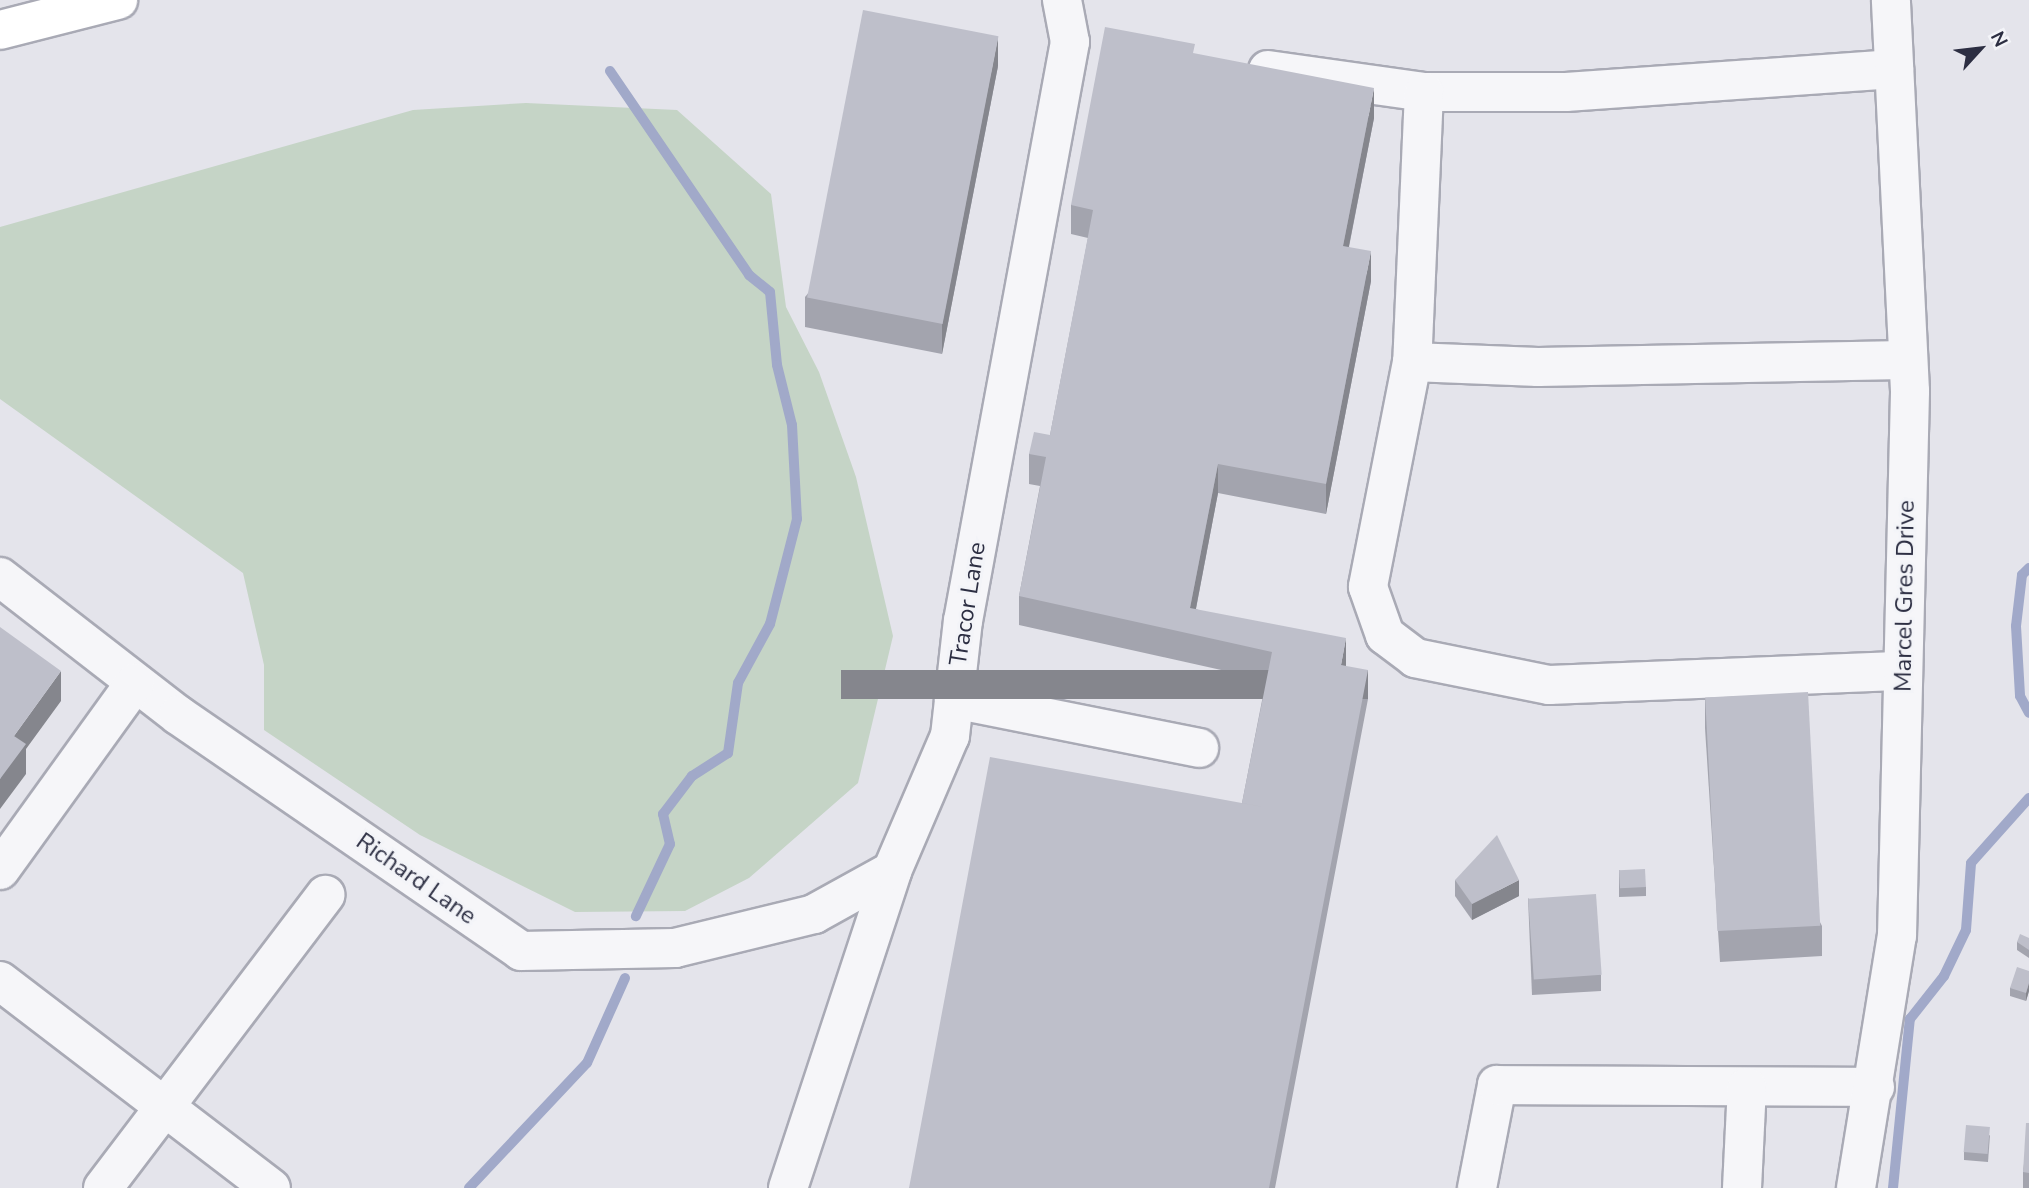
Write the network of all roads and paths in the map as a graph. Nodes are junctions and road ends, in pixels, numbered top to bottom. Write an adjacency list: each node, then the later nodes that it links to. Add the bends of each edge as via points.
1 (118, 0): 4 (main road)
2 (1891, 0): 7 (street, Marcel Gres Drive)
3 (1065, 13): 5 (street); 14 (street, Tracor Lane, via 1070,42)
4 (0, 30)
5 (1106, 35)
6 (1236, 63): 8 (street)
7 (1894, 69): 8 (street, via 1566,92); 9 (street, Marcel Gres Drive)
8 (1424, 92): 10 (street)
9 (1908, 360): 10 (street, via 1538,367); 12 (street, Marcel Gres Drive)
10 (1412, 362): 12 (street, via 1368,587 1385,635 1415,658 1549,685)
11 (0, 577): 13 (street, Richard Lane)
12 (1903, 671): 21 (street, Marcel Gres Drive, via 1896,936)
13 (135, 683): 16 (street); 17 (street, Richard Lane, via 520,951 676,948 814,914)
14 (954, 699): 15 (street); 17 (street, Tracor Lane, via 950,736)
15 (1199, 748)
16 (0, 870)
17 (892, 871): 25 (street, Tracor Lane)
18 (325, 895): 22 (street)
19 (0, 981): 22 (street)
20 (1747, 1087): 21 (street); 26 (street, via 1497,1085); 27 (street)
21 (1875, 1087): 28 (street, Marcel Gres Drive)
22 (162, 1111): 23 (street); 24 (street)
23 (103, 1188)
24 (271, 1188)
25 (788, 1188)
26 (1477, 1188)
27 (1742, 1188)
28 (1856, 1188)

